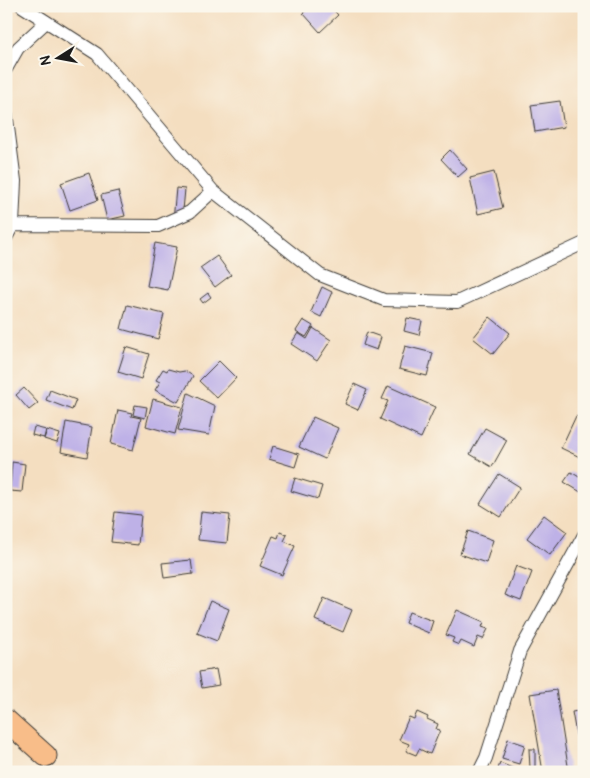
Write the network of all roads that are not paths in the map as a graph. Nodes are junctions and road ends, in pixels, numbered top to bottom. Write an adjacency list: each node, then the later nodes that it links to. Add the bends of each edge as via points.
1 (30, 8): 2 (street)
2 (46, 22): 3 (street, via 18,48); 5 (street, via 97,54)
3 (6, 69)
4 (6, 112): 6 (street, via 16,181)
5 (214, 190): 6 (street, via 190,212 158,226); 8 (street, via 320,275 384,300 457,302)
6 (13, 225): 7 (street)
7 (6, 238)
8 (584, 243)
9 (584, 535): 12 (street, via 520,651)
10 (6, 720): 11 (highway)
11 (46, 756)
12 (479, 772)

